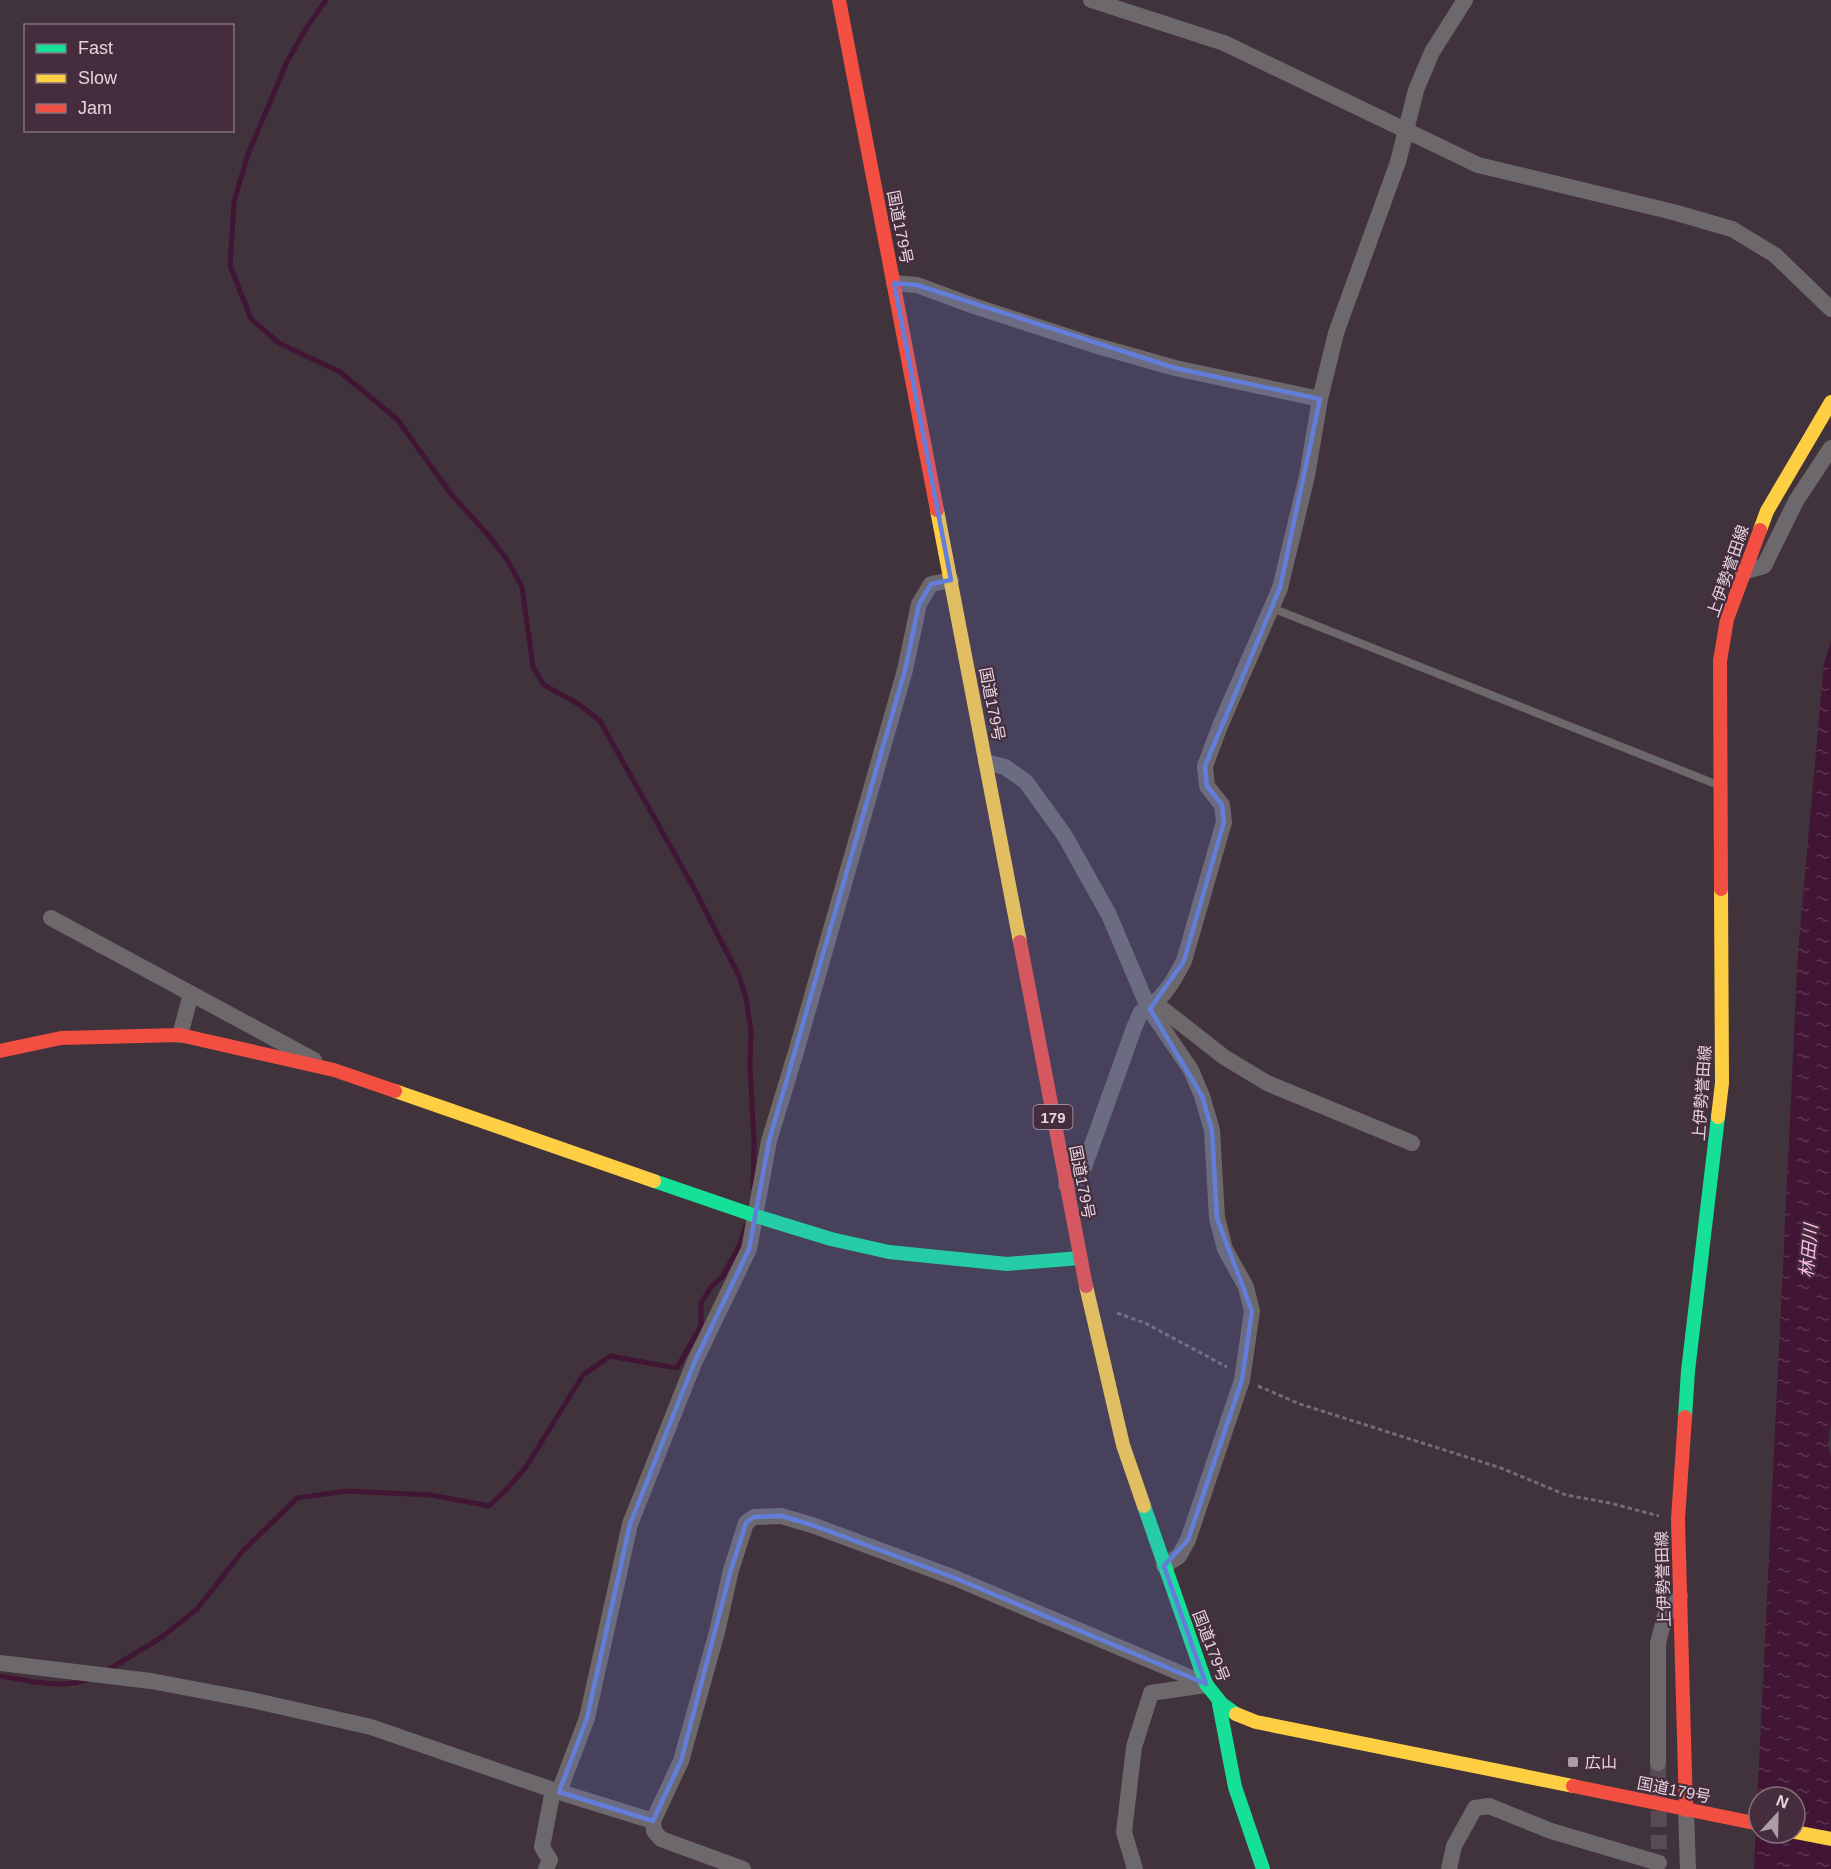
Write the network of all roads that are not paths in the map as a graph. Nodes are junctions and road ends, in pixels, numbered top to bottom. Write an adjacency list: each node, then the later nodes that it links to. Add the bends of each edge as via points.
1 (839, 0): 5 (main road, 国道179号 / 179)
2 (1091, 0): 4 (street, via 1224,43)
3 (1465, 0): 4 (street, via 1432,52 1416,90)
4 (1406, 131): 6 (street, via 1478,165 1732,229 1775,255); 7 (street, via 1336,333)
5 (894, 283): 7 (street, via 917,285 1175,368); 11 (main road, 国道179号 / 179)
6 (1831, 309)
7 (1320, 399): 12 (street, via 1307,476)
8 (1831, 402): 10 (main road, 上伊勢誉田線, via 1767,511)
9 (1831, 448): 10 (street, via 1796,501 1764,566)
10 (1743, 572): 14 (main road, 上伊勢誉田線, via 1727,619 1719,661)
11 (951, 580): 13 (main road, 国道179号 / 179); 23 (street, via 931,584 919,603 905,670)
12 (1272, 608): 14 (lane); 17 (street, via 1205,766 1207,786 1222,805 1224,822 1184,962)
13 (986, 762): 17 (street, via 1005,767 1026,782 1065,836); 22 (main road, 国道179号 / 179)
14 (1721, 786): 26 (main road, 上伊勢誉田線, via 1722,1083 1688,1371 1678,1519)
15 (51, 918): 16 (street)
16 (191, 994): 18 (street); 20 (street)
17 (1152, 1005): 21 (street, via 1224,1058 1267,1083); 22 (street, via 1142,1012 1134,1028 1083,1170); 25 (street, via 1202,1096 1212,1130 1217,1218 1225,1249 1246,1287 1252,1311 1242,1380 1188,1540 1179,1556)
18 (180, 1035): 19 (main road, via 61,1038); 20 (main road)
19 (0, 1051)
20 (333, 1070): 23 (main road)
21 (1412, 1143)
22 (1066, 1185): 24 (main road, 国道179号 / 179)
23 (750, 1214): 24 (main road, via 889,1252 1007,1264); 31 (street, via 749,1249 694,1363 630,1524 587,1718)
24 (1080, 1258): 25 (main road, 国道179号 / 179, via 1123,1445)
25 (1164, 1566): 28 (main road, 国道179号 / 179)
26 (1680, 1596): 30 (street, via 1665,1616 1658,1643); 32 (main road, 上伊勢誉田線)
27 (0, 1663): 31 (street, via 151,1681 371,1727)
28 (1206, 1684): 29 (main road, 国道179号 / 179); 33 (street, via 878,1549 781,1516 754,1517 746,1523 731,1570 681,1761); 40 (street, via 1151,1693 1134,1747 1125,1832)
29 (1219, 1704): 32 (main road, 国道179号 / 179, via 1256,1722); 41 (main road, via 1235,1787)
30 (1658, 1763)
31 (556, 1791): 33 (street); 38 (street, via 542,1847 550,1860)
32 (1686, 1810): 34 (main road, 国道179号 / 179); 43 (street)
33 (652, 1821): 39 (street, via 661,1839)
34 (1747, 1821)
35 (1807, 1834): 36 (main road)
36 (1831, 1839)
37 (1659, 1860): 42 (street, via 1551,1831 1489,1806 1475,1808 1454,1846)
38 (546, 1869)
39 (743, 1869)
40 (1135, 1869)
41 (1263, 1869)
42 (1449, 1869)
43 (1688, 1869)

